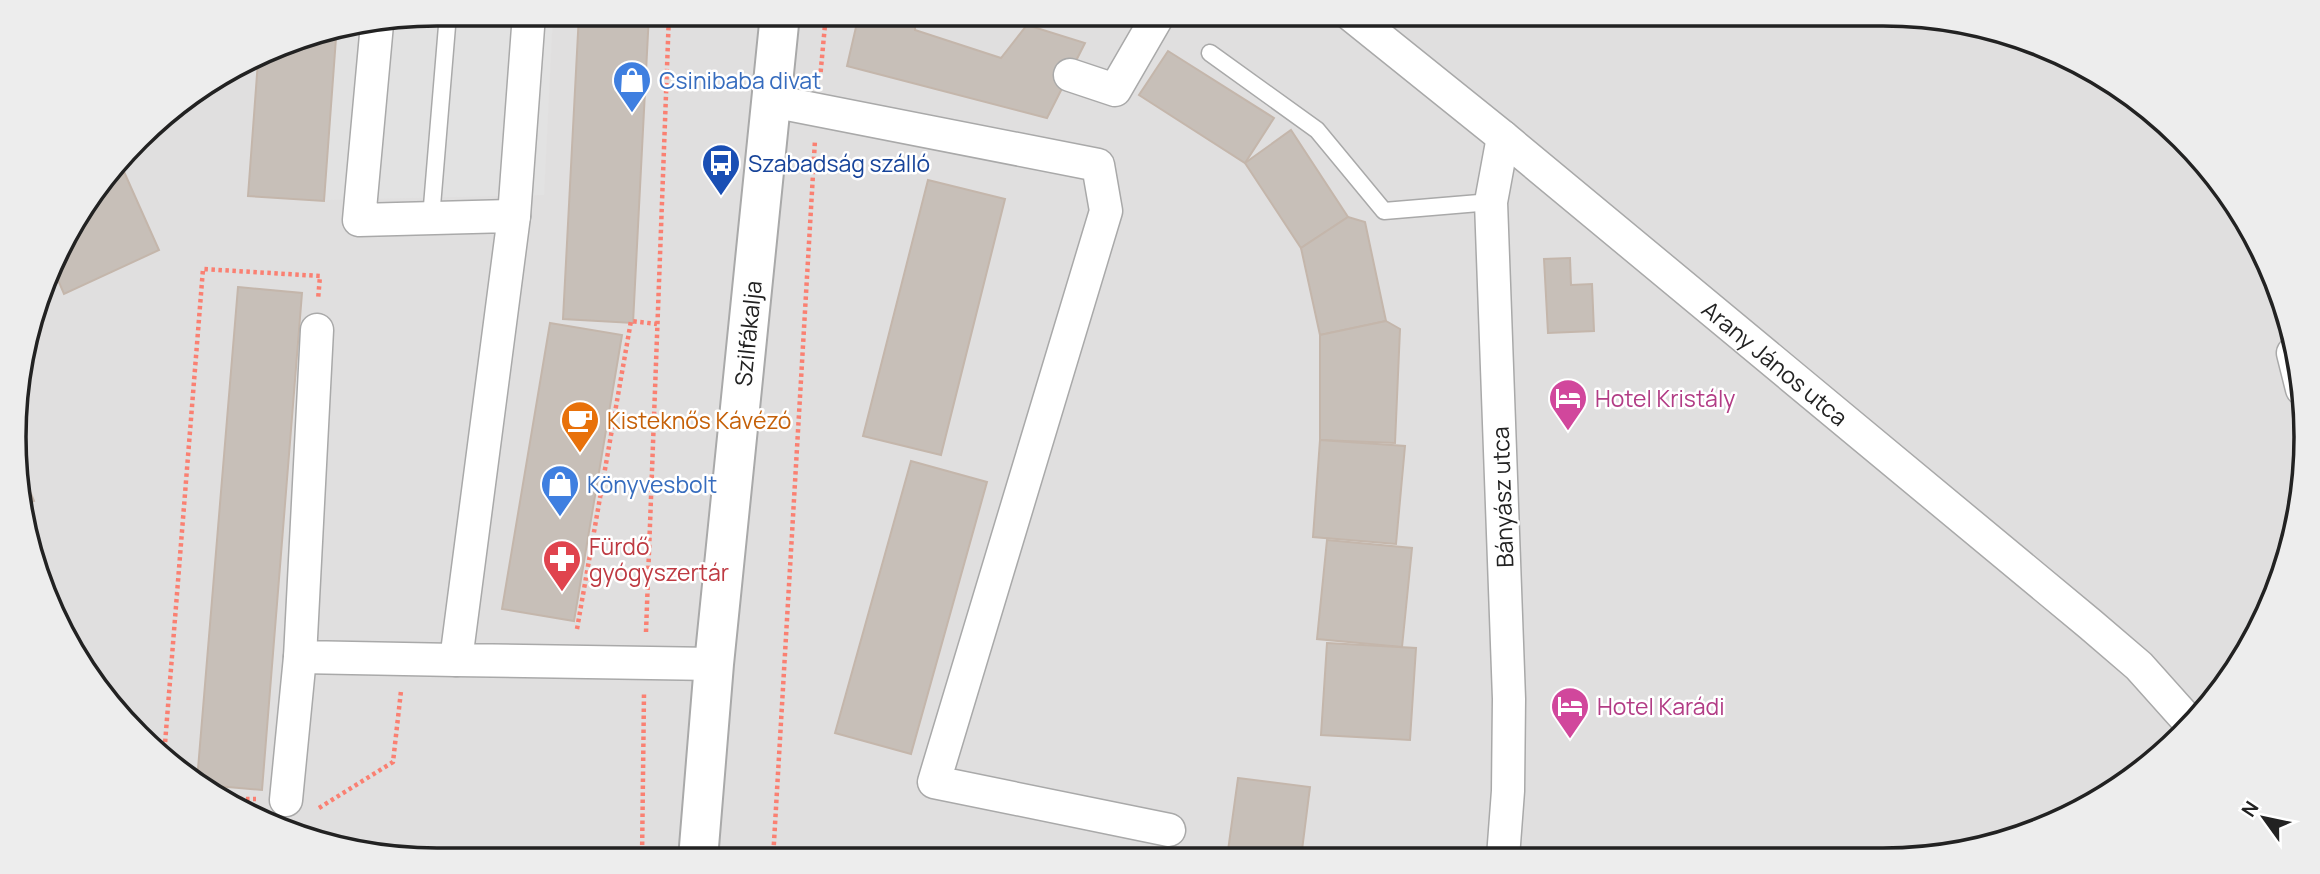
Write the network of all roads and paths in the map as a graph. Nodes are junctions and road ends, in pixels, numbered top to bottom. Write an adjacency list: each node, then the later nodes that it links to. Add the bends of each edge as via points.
1 (447, 26): 16 (lane)
2 (528, 26): 15 (street)
3 (669, 26): 17 (path)
4 (779, 26): 11 (street, Szilfákalja)
5 (825, 26): 12 (path)
6 (1152, 26): 10 (street, via 1115,90)
7 (1365, 26): 13 (street, Arany János utca)
8 (376, 31): 16 (street, via 359,220)
9 (1210, 53): 14 (lane, via 1317,131 1384,211)
10 (1070, 75)
11 (772, 101): 12 (street); 24 (street, Szilfákalja)
12 (817, 110): 28 (street, via 1098,165 1106,211 934,782); 31 (path)
13 (1503, 137): 14 (street, Bányász utca); 25 (street, Arany János utca, via 2090,624 2139,666)
14 (1490, 202): 32 (street, Bányász utca, via 1509,699)
15 (514, 216): 16 (street); 21 (street)
16 (431, 218)
17 (657, 324): 22 (path, via 631,321); 23 (path)
18 (317, 330): 19 (street); 26 (path, via 320,276 203,269)
19 (300, 657): 20 (street); 27 (street)
20 (405, 658): 21 (street); 27 (path, via 393,762)
21 (456, 660): 22 (street)
22 (571, 661): 23 (street)
23 (645, 664): 24 (street); 29 (path)
24 (714, 664): 30 (street, Szilfákalja)
25 (2184, 716)
26 (165, 745)
27 (300, 805)
28 (1170, 830)
29 (642, 848)
30 (699, 848)
31 (774, 848)
32 (1504, 848)

